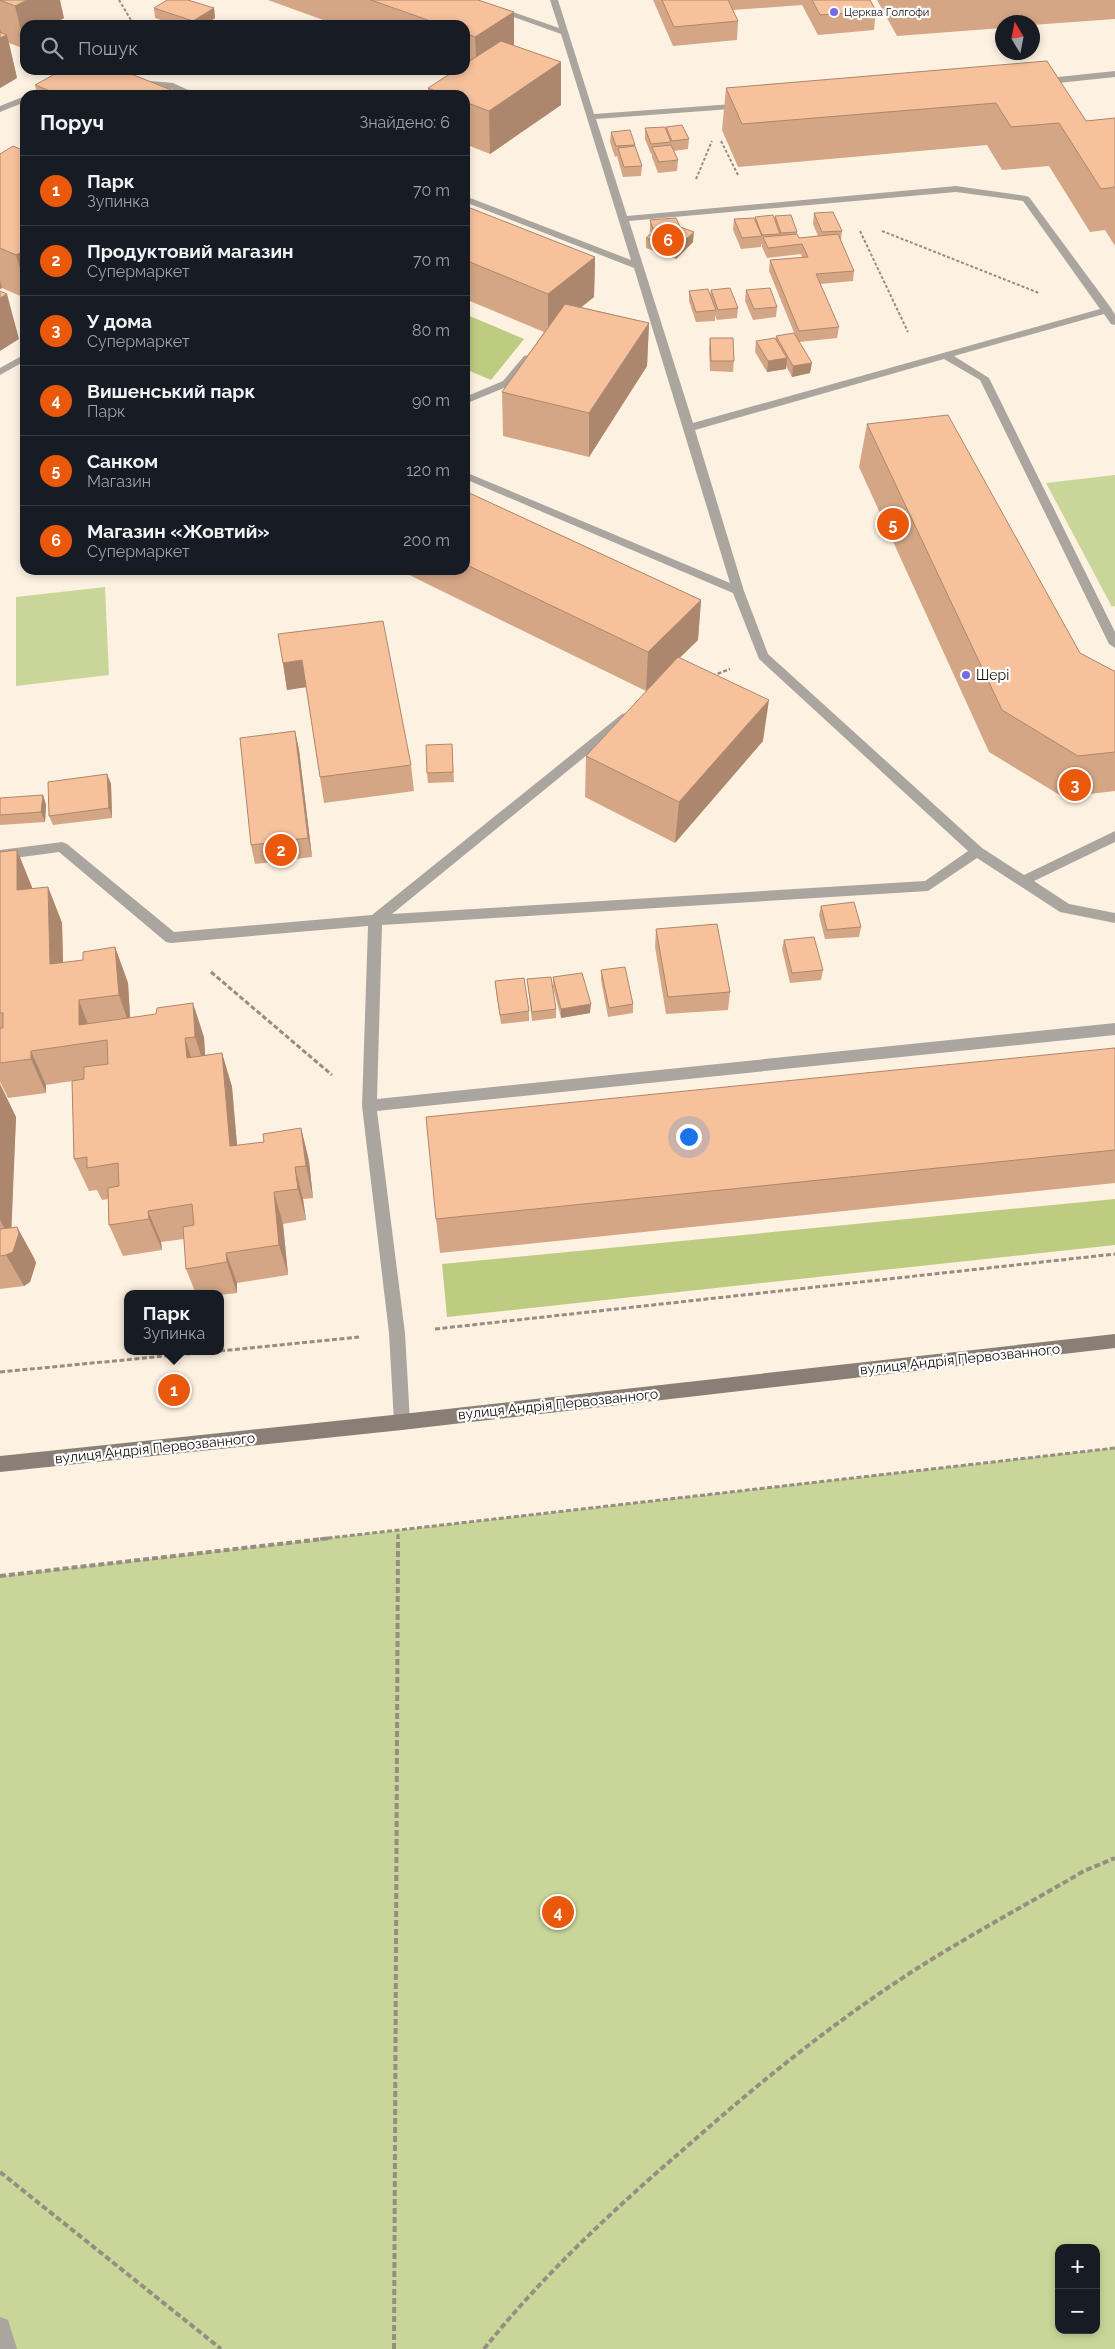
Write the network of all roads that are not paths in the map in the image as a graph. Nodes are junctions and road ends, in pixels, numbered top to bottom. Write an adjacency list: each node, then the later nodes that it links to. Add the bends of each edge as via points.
1 (470, 0): 3 (street)
2 (554, 0): 3 (street)
3 (565, 33): 11 (street)
4 (1115, 74): 6 (street)
5 (130, 82): 7 (street)
6 (1025, 84)
7 (183, 90)
8 (20, 101): 10 (street)
9 (754, 104): 11 (street)
10 (0, 108)
11 (591, 117): 13 (street)
12 (470, 201): 14 (street)
13 (623, 219): 14 (street); 15 (street, via 956,189 1026,199)
14 (638, 266): 22 (street, via 652,328)
15 (1107, 310): 16 (street); 18 (street)
16 (1115, 322)
17 (538, 346): 21 (street, via 507,383)
18 (944, 355): 22 (street); 25 (street, via 984,378)
19 (20, 360): 20 (street)
20 (0, 372)
21 (470, 399)
22 (689, 428): 24 (street)
23 (470, 476): 24 (street)
24 (738, 591): 28 (street, via 763,656)
25 (1115, 644)
26 (638, 707): 32 (street)
27 (1115, 836): 30 (street)
28 (977, 850): 30 (street); 32 (street, via 928,886)
29 (0, 855): 32 (street, via 62,847 171,938)
30 (1023, 881): 31 (street, via 1066,908)
31 (1115, 918)
32 (375, 920): 34 (street)
33 (1115, 1029): 34 (street)
34 (369, 1106): 36 (street, via 397,1333)
35 (1115, 1341): 36 (street, вулиця Андрія Первозванного)
36 (402, 1422): 37 (street, вулиця Андрія Первозванного)
37 (0, 1464)
38 (0, 2328): 39 (street)
39 (6, 2349)

